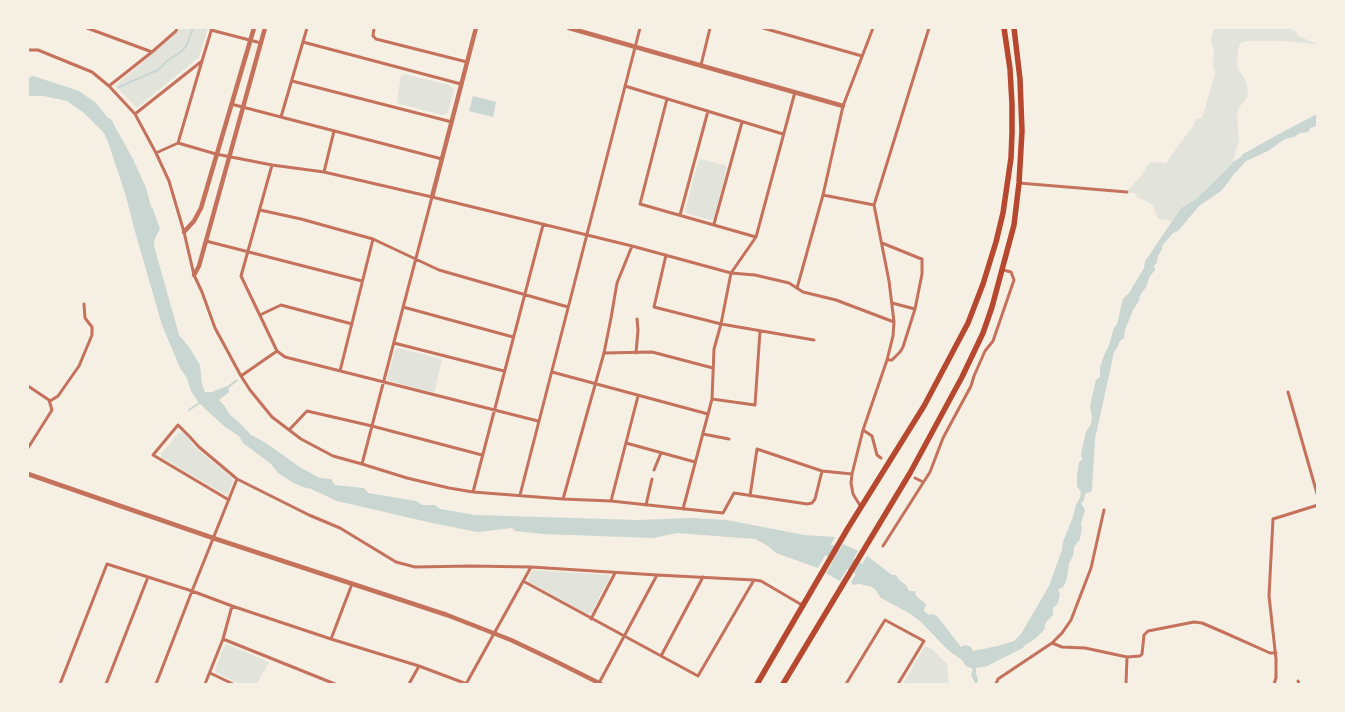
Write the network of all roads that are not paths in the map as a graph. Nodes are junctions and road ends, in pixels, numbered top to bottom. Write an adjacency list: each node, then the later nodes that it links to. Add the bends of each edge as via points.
1 (87, 28): 22 (street)
2 (177, 28): 22 (street)
3 (254, 28): 17 (street)
4 (265, 28): 19 (street)
5 (307, 28): 18 (street)
6 (374, 28): 25 (street, via 376,39)
7 (476, 28): 25 (street)
8 (569, 28): 20 (street)
9 (640, 28): 20 (street)
10 (710, 28): 26 (street)
11 (763, 28): 23 (street)
12 (873, 28): 23 (street)
13 (929, 28): 54 (street)
14 (1004, 28): 139 (highway, via 1010,69 1012,133 1008,183 996,242 964,331 924,406)
15 (1014, 28): 50 (highway, via 1022,131)
16 (211, 29): 17 (street); 24 (street)
17 (250, 40): 19 (street); 33 (street)
18 (303, 42): 27 (street); 28 (street)
19 (261, 43): 35 (street)
20 (636, 46): 26 (street); 30 (street)
21 (28, 50): 29 (street, via 38,50 92,72)
22 (152, 52): 29 (street)
23 (862, 56): 34 (street)
24 (202, 61): 37 (street); 43 (street)
25 (467, 62): 28 (street)
26 (701, 65): 31 (street)
27 (292, 80): 38 (street); 39 (street)
28 (461, 84): 39 (street)
29 (110, 86): 37 (street)
30 (625, 86): 32 (street); 60 (street)
31 (795, 92): 34 (street); 42 (street)
32 (667, 99): 36 (street); 56 (street, via 640,204)
33 (230, 104): 35 (street); 45 (street)
34 (843, 106): 52 (street)
35 (243, 108): 38 (street); 46 (street)
36 (708, 111): 40 (street); 56 (street)
37 (135, 114): 44 (street)
38 (281, 118): 41 (street)
39 (452, 122): 47 (street)
40 (742, 122): 42 (street); 57 (street)
41 (334, 131): 47 (street); 49 (street)
42 (783, 134): 61 (street)
43 (178, 143): 44 (street); 45 (street)
44 (156, 153): 59 (street)
45 (216, 154): 46 (street); 59 (street, via 201,208)
46 (230, 156): 48 (street); 63 (street)
47 (442, 159): 53 (street)
48 (272, 165): 49 (street); 55 (street)
49 (324, 172): 53 (street)
50 (1019, 183): 51 (street); 69 (highway, via 1014,225)
51 (1127, 192)
52 (823, 195): 54 (street); 73 (street)
53 (432, 197): 58 (street); 68 (street)
54 (874, 205): 64 (street)
55 (260, 210): 62 (street); 66 (street)
56 (680, 215): 57 (street)
57 (714, 224): 61 (street)
58 (543, 225): 60 (street); 74 (street)
59 (184, 232): 71 (street)
60 (586, 236): 65 (street); 78 (street)
61 (756, 237): 70 (street)
62 (373, 239): 68 (street); 72 (street)
63 (206, 241): 66 (street); 71 (street)
64 (882, 243): 75 (street); 79 (street, via 922,260)
65 (632, 246): 67 (street); 91 (street, via 617,283)
66 (248, 251): 72 (street); 80 (street, via 241,276)
67 (666, 256): 70 (street); 84 (street, via 654,307)
68 (416, 259): 74 (street, via 439,270); 77 (street)
69 (1002, 269): 107 (highway, via 983,333); 109 (street, via 1011,272 1014,280 993,341 985,351)
70 (731, 273): 73 (street, via 755,275); 84 (street)
71 (194, 275): 97 (street, via 215,328)
72 (362, 281): 83 (street)
73 (797, 288): 82 (street)
74 (524, 294): 78 (street); 86 (street)
75 (892, 303): 79 (street); 82 (street)
76 (84, 304): 104 (street, via 85,318 92,327 92,335 79,366 58,396)
77 (403, 307): 86 (street); 88 (street)
78 (568, 307): 96 (street)
79 (915, 309): 92 (street, via 903,347 892,360)
80 (260, 315): 83 (street, via 281,305); 89 (street)
81 (637, 318): 90 (street)
82 (894, 322): 92 (street)
83 (352, 324): 94 (street)
84 (721, 324): 85 (street); 93 (street)
85 (760, 331): 87 (street); 103 (street, via 755,405)
86 (513, 337): 95 (street)
87 (814, 340)
88 (394, 343): 95 (street); 98 (street)
89 (277, 351): 94 (street, via 285,357); 97 (street)
90 (636, 352): 91 (street); 93 (street, via 652,352)
91 (604, 353): 99 (street)
92 (887, 360): 112 (street)
93 (713, 368): 103 (street)
94 (340, 371): 98 (street)
95 (504, 371): 105 (street)
96 (552, 372): 99 (street); 108 (street)
97 (241, 376): 111 (street, via 272,416)
98 (384, 382): 105 (street); 110 (street)
99 (594, 384): 102 (street); 134 (street)
100 (28, 386): 104 (street)
101 (1288, 392): 133 (street)
102 (638, 396): 106 (street); 115 (street)
103 (712, 399): 106 (street)
104 (50, 401): 116 (street, via 52,410)
105 (494, 410): 108 (street); 118 (street)
106 (708, 414): 113 (street)
107 (940, 417): 109 (street); 176 (highway, via 910,473)
108 (538, 421): 131 (street)
109 (951, 423): 129 (street, via 930,472)
110 (372, 426): 111 (street, via 307,411); 118 (street); 121 (street)
111 (289, 430): 121 (street, via 333,456)
112 (863, 430): 119 (street, via 872,436 877,455); 125 (street)
113 (702, 434): 114 (street); 120 (street)
114 (729, 439)
115 (626, 443): 117 (street); 136 (street)
116 (28, 448)
117 (661, 453): 120 (street); 122 (street)
118 (482, 455): 130 (street)
119 (881, 458)
120 (695, 462): 140 (street)
121 (362, 464): 130 (street, via 415,480)
122 (654, 470)
123 (822, 471): 125 (street); 132 (street, via 812,503); 132 (street, via 757,449)
124 (28, 474): 142 (street)
125 (852, 474): 139 (street, via 853,494)
126 (652, 478): 137 (street)
127 (914, 478): 129 (street)
128 (237, 479): 135 (street); 135 (street, via 178,425 153,456); 144 (street, via 340,528 396,562 415,567)
129 (922, 482): 143 (street)
130 (473, 492): 131 (street)
131 (520, 495): 134 (street)
132 (750, 496): 140 (street, via 734,493 723,513)
133 (1318, 497)
134 (563, 499): 136 (street)
135 (229, 500): 142 (street)
136 (611, 501): 137 (street)
137 (646, 505): 140 (street)
138 (1318, 505): 161 (street, via 1272,519 1269,596)
139 (860, 507): 153 (highway)
140 (683, 509)
141 (1104, 510): 160 (street, via 1082,595 1071,620)
142 (213, 538): 151 (street); 152 (street)
143 (883, 546)
144 (531, 567): 145 (street); 150 (street)
145 (615, 572): 146 (street); 155 (street)
146 (657, 575): 147 (street); 157 (street)
147 (703, 577): 149 (street); 162 (street)
148 (148, 578): 152 (street); 166 (street, via 107,564); 167 (street)
149 (754, 580): 153 (street); 162 (street, via 698,676)
150 (523, 582): 155 (street); 156 (street)
151 (352, 584): 156 (street); 159 (street)
152 (192, 591): 154 (street); 168 (street)
153 (803, 605): 175 (highway)
154 (232, 606): 158 (street); 159 (street)
155 (591, 619): 157 (street)
156 (494, 634): 173 (street); 174 (street)
157 (625, 637): 162 (street); 174 (street)
158 (223, 639): 165 (street); 171 (street)
159 (331, 639): 164 (street)
160 (1052, 643): 163 (street); 179 (street, via 998,679)
161 (1276, 653): 163 (street, via 1194,622 1148,631 1144,636 1142,654); 181 (street)
162 (661, 656)
163 (1127, 656): 180 (street)
164 (419, 666): 172 (street); 173 (street)
165 (210, 673): 169 (street); 170 (street)
166 (60, 684)
167 (106, 684)
168 (156, 684)
169 (205, 684)
170 (232, 684)
171 (334, 684)
172 (409, 684)
173 (467, 684)
174 (600, 684)
175 (757, 684)
176 (782, 684)
177 (846, 684): 178 (street, via 885,620 924,642)
178 (898, 684)
179 (996, 684)
180 (1126, 684)
181 (1274, 684)

